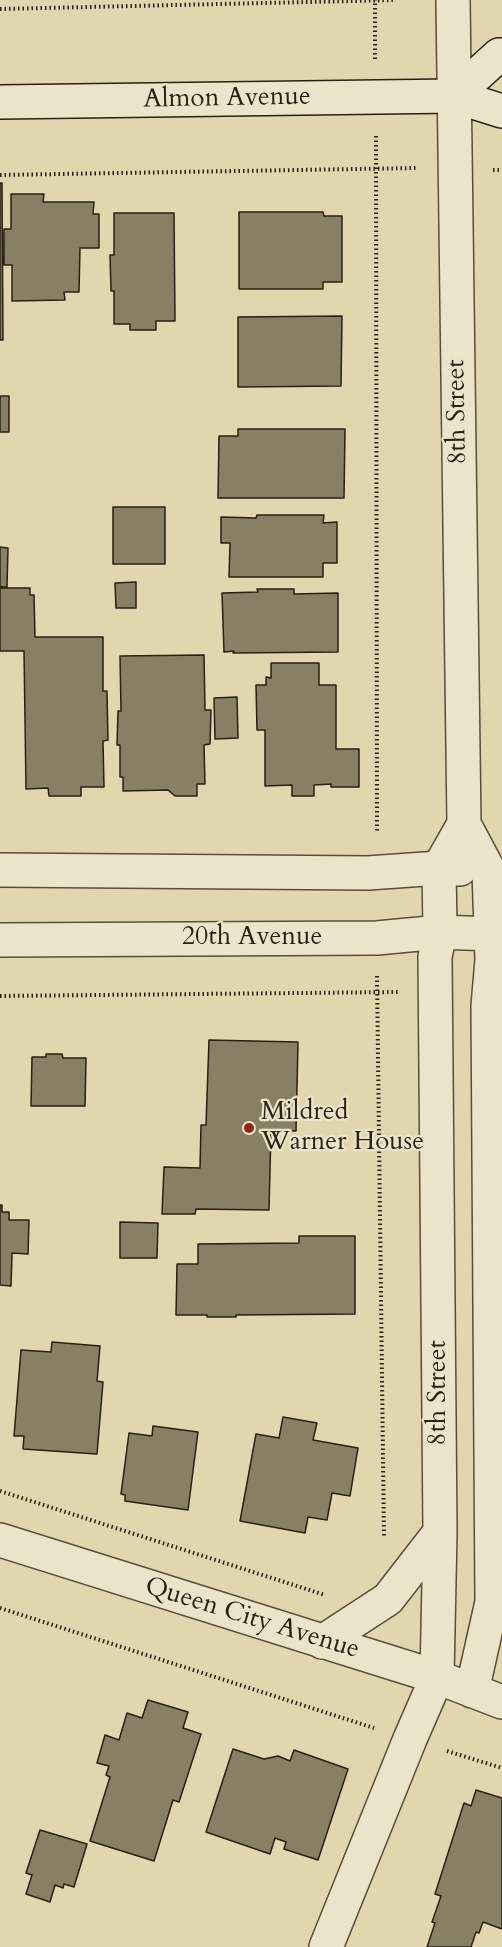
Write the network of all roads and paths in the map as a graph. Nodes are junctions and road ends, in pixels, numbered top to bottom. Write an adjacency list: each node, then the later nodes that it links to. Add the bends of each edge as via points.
1 (375, 0): 2 (path); 4 (path); 7 (path)
2 (396, 0)
3 (453, 0): 6 (street, 8th Street)
4 (0, 9)
5 (502, 54): 6 (street)
6 (454, 96): 7 (street, Almon Avenue); 9 (street, Almon Avenue); 10 (street, 8th Street)
7 (375, 97): 8 (street, Almon Avenue); 11 (path)
8 (0, 102)
9 (502, 111)
10 (455, 167): 11 (path); 12 (path); 14 (street, 8th Street)
11 (377, 169): 13 (path); 17 (path)
12 (502, 170)
13 (0, 175)
14 (464, 824): 15 (street); 18 (street, 8th Street)
15 (439, 868): 17 (street); 18 (street); 20 (street, 8th Street)
16 (0, 870): 17 (street)
17 (378, 873)
18 (496, 874): 19 (street, 8th Street)
19 (497, 930): 20 (street, 20th Avenue); 34 (street, 8th Street, via 488,1006 492,1602)
20 (440, 932): 21 (street, 20th Avenue); 23 (street, 8th Street, via 435,957)
21 (377, 938): 22 (street, 20th Avenue); 24 (path)
22 (0, 940)
23 (436, 990): 24 (path); 27 (street, 8th Street)
24 (377, 993): 25 (path); 29 (path, via 385,1537)
25 (0, 996)
26 (0, 1491): 30 (path)
27 (440, 1532): 32 (street, via 388,1599); 33 (street, 8th Street)
28 (0, 1540): 32 (street, Queen City Avenue)
29 (382, 1547)
30 (333, 1597)
31 (0, 1608): 35 (path)
32 (322, 1642): 33 (street, Queen City Avenue)
33 (437, 1677): 34 (street, Queen City Avenue); 35 (street, 8th Street)
34 (487, 1697)
35 (410, 1739): 36 (path); 37 (street, 8th Street)
36 (502, 1768)
37 (326, 1947)

